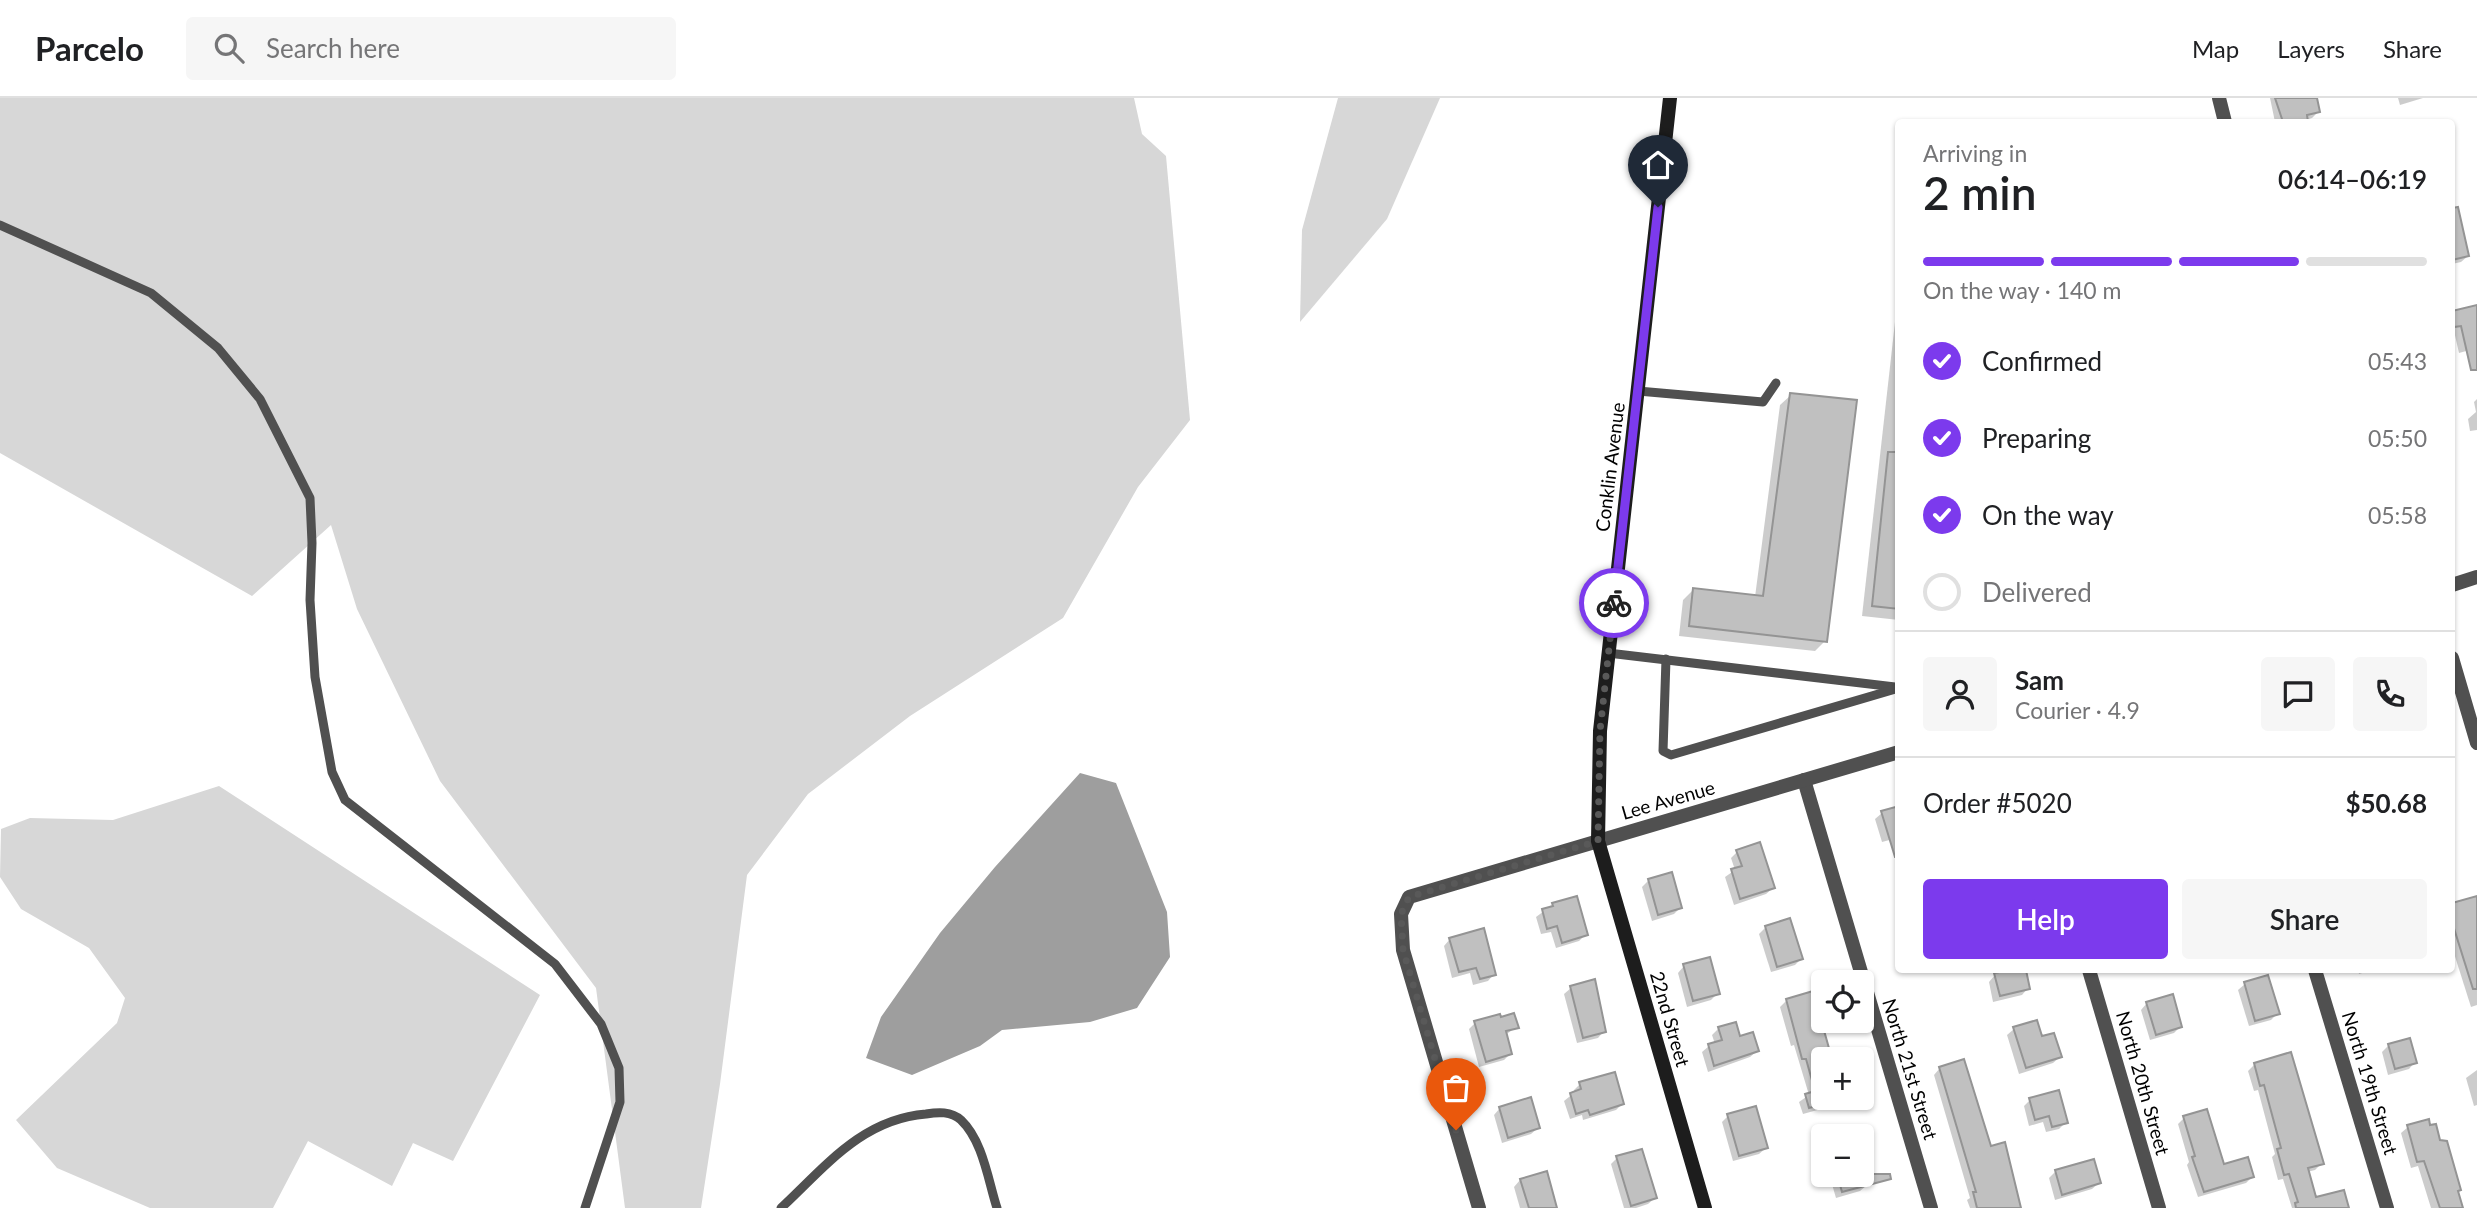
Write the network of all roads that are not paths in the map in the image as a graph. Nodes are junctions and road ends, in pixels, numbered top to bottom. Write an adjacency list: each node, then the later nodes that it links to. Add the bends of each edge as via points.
1 (1670, 98): 6 (street, Conklin Avenue)
2 (2219, 98): 3 (street)
3 (2224, 119)
4 (0, 225): 20 (lane, via 151,293 218,348 260,399 310,498 315,677 332,772 345,800 555,964 601,1024 619,1068 620,1102)
5 (1776, 383): 6 (lane, via 1763,402)
6 (1638, 391): 9 (street, Conklin Avenue)
7 (2477, 578): 8 (street)
8 (2455, 584)
9 (1608, 653): 10 (lane); 17 (street, Conklin Avenue, via 1600,731)
10 (1666, 659): 12 (lane); 13 (lane, via 1664,751 1671,755)
11 (2455, 668): 14 (street)
12 (1895, 687)
13 (1895, 688)
14 (2477, 743)
15 (1895, 753): 16 (street, Lee Avenue)
16 (1804, 780): 17 (street, Lee Avenue); 25 (street, North 21st Street)
17 (1598, 841): 23 (street, Lee Avenue, via 1409,897 1401,914 1403,950); 24 (street, 22nd Street)
18 (2090, 973): 26 (street, North 20th Street)
19 (2316, 973): 27 (street, North 19th Street)
20 (585, 1208)
21 (782, 1208): 22 (lane, via 849,1143 910,1115 935,1113 952,1114 975,1137)
22 (997, 1208)
23 (1479, 1208)
24 (1705, 1208)
25 (1931, 1208)
26 (2159, 1208)
27 (2387, 1208)

